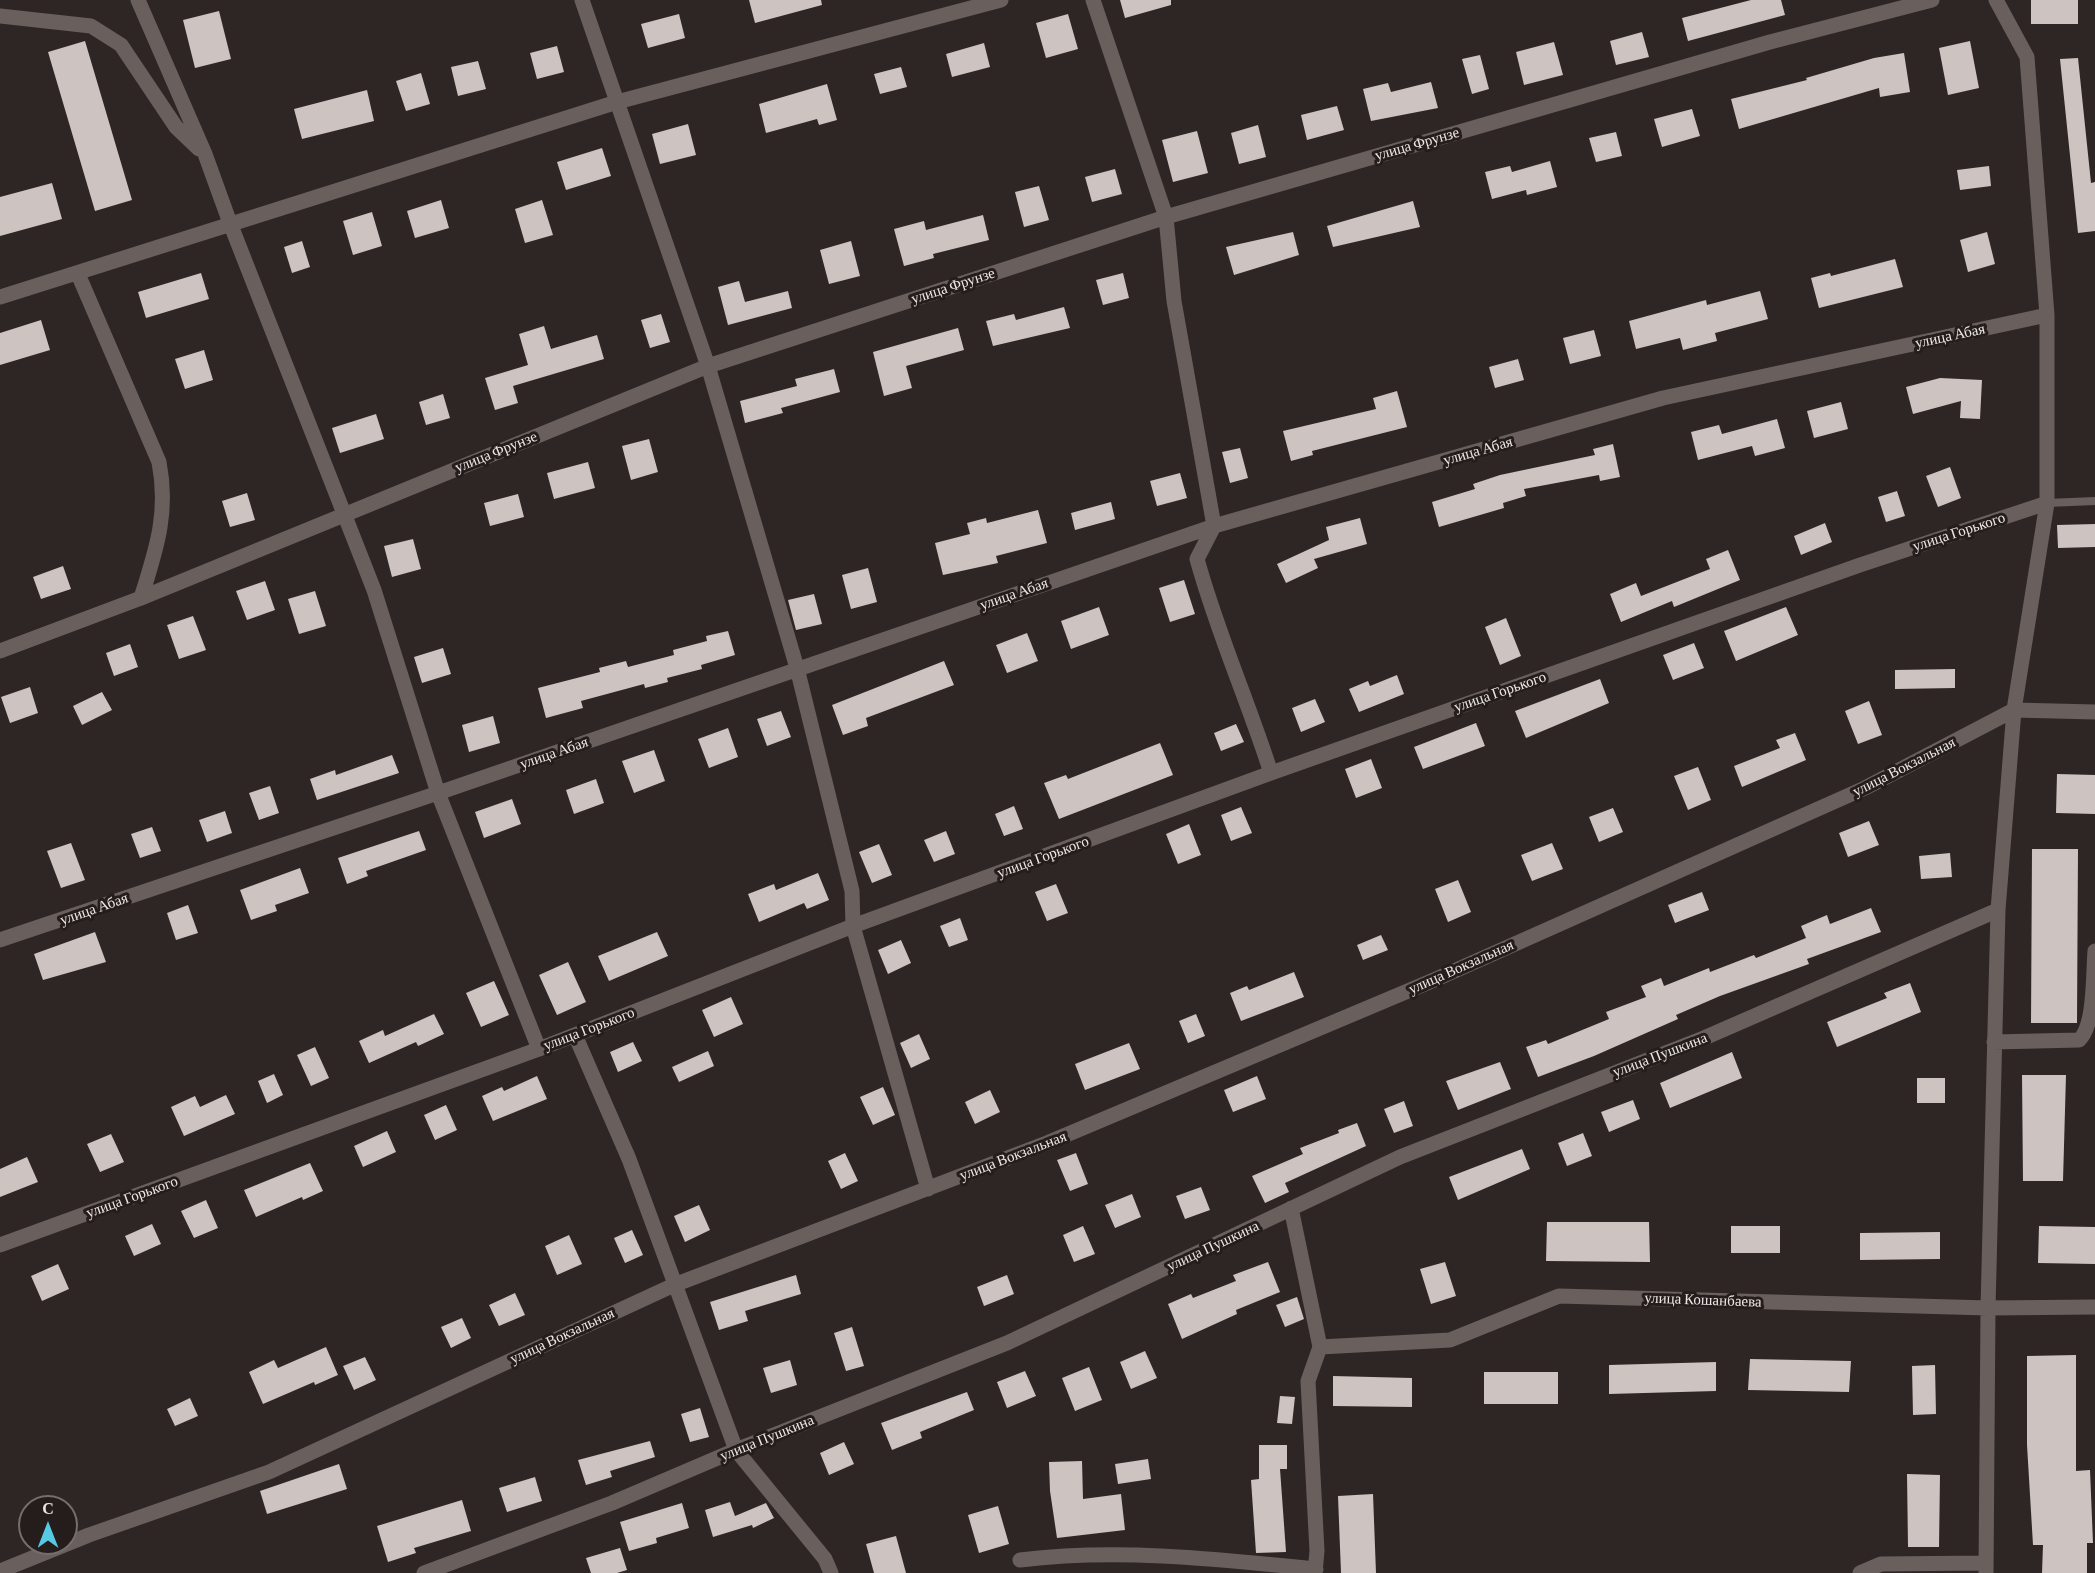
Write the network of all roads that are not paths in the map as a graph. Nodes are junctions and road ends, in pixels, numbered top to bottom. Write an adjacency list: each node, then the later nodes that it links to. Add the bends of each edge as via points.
1 (138, 0): 9 (street)
2 (582, 0): 8 (street)
3 (1001, 0): 8 (street)
4 (1093, 0): 10 (street)
5 (1932, 0): 10 (street, улица Фрунзе, via 1770,42)
6 (1996, 0): 14 (street, via 2027,57)
7 (0, 16): 9 (street, via 91,26 121,45 176,128)
8 (618, 102): 11 (street); 15 (street)
9 (205, 154): 11 (street)
10 (1166, 217): 15 (street, улица Фрунзе); 19 (street, via 1174,301)
11 (230, 223): 12 (street); 18 (street)
12 (78, 274): 13 (street); 20 (street, via 159,462 164,490 159,541)
13 (0, 297)
14 (2046, 315): 17 (street); 19 (street, улица Абая, via 1663,398)
15 (708, 366): 18 (street, улица Фрунзе); 22 (street)
16 (2095, 501): 17 (lane, улица Горького)
17 (2046, 503): 23 (street); 25 (street, улица Горького)
18 (343, 514): 20 (street, улица Фрунзе); 26 (street, via 374,590)
19 (1214, 526): 22 (street, улица Абая); 25 (street, via 1197,559 1212,613)
20 (141, 598): 21 (street, улица Фрунзе)
21 (0, 651)
22 (796, 668): 26 (street, улица Абая); 28 (street, via 852,891)
23 (2014, 710): 24 (street); 27 (street); 34 (street, улица Вокзальная, via 1865,788 1434,980)
24 (2095, 712)
25 (1271, 773): 28 (street, улица Горького)
26 (438, 793): 29 (street, улица Абая); 33 (street)
27 (1998, 910): 32 (street); 35 (street, улица Пушкина, via 1704,1038 1400,1156)
28 (853, 926): 31 (street, улица Горького); 34 (street)
29 (0, 940)
30 (2095, 951): 32 (street, via 2094,1015 2086,1035 2079,1040)
31 (575, 1035): 33 (street, улица Горького); 37 (street, via 629,1159)
32 (1994, 1042): 39 (street)
33 (539, 1049): 36 (street, улица Горького)
34 (928, 1189): 37 (street, улица Вокзальная)
35 (1292, 1208): 40 (street); 41 (street, улица Пушкина, via 1007,1343)
36 (0, 1245)
37 (674, 1285): 41 (street); 44 (street, улица Вокзальная, via 269,1472 89,1535)
38 (2095, 1307): 39 (street, улица Кошанбаева)
39 (1988, 1308): 40 (street, улица Кошанбаева, via 1559,1296 1450,1340); 43 (street)
40 (1320, 1347): 45 (street, via 1308,1381)
41 (736, 1450): 46 (street, улица Пушкина, via 612,1503); 47 (street, via 825,1559)
42 (1020, 1560): 45 (street, via 1069,1554 1190,1556)
43 (1986, 1568): 48 (street, via 1881,1564)
44 (0, 1571)
45 (1316, 1571)
46 (424, 1573)
47 (831, 1573)
48 (1860, 1573)

